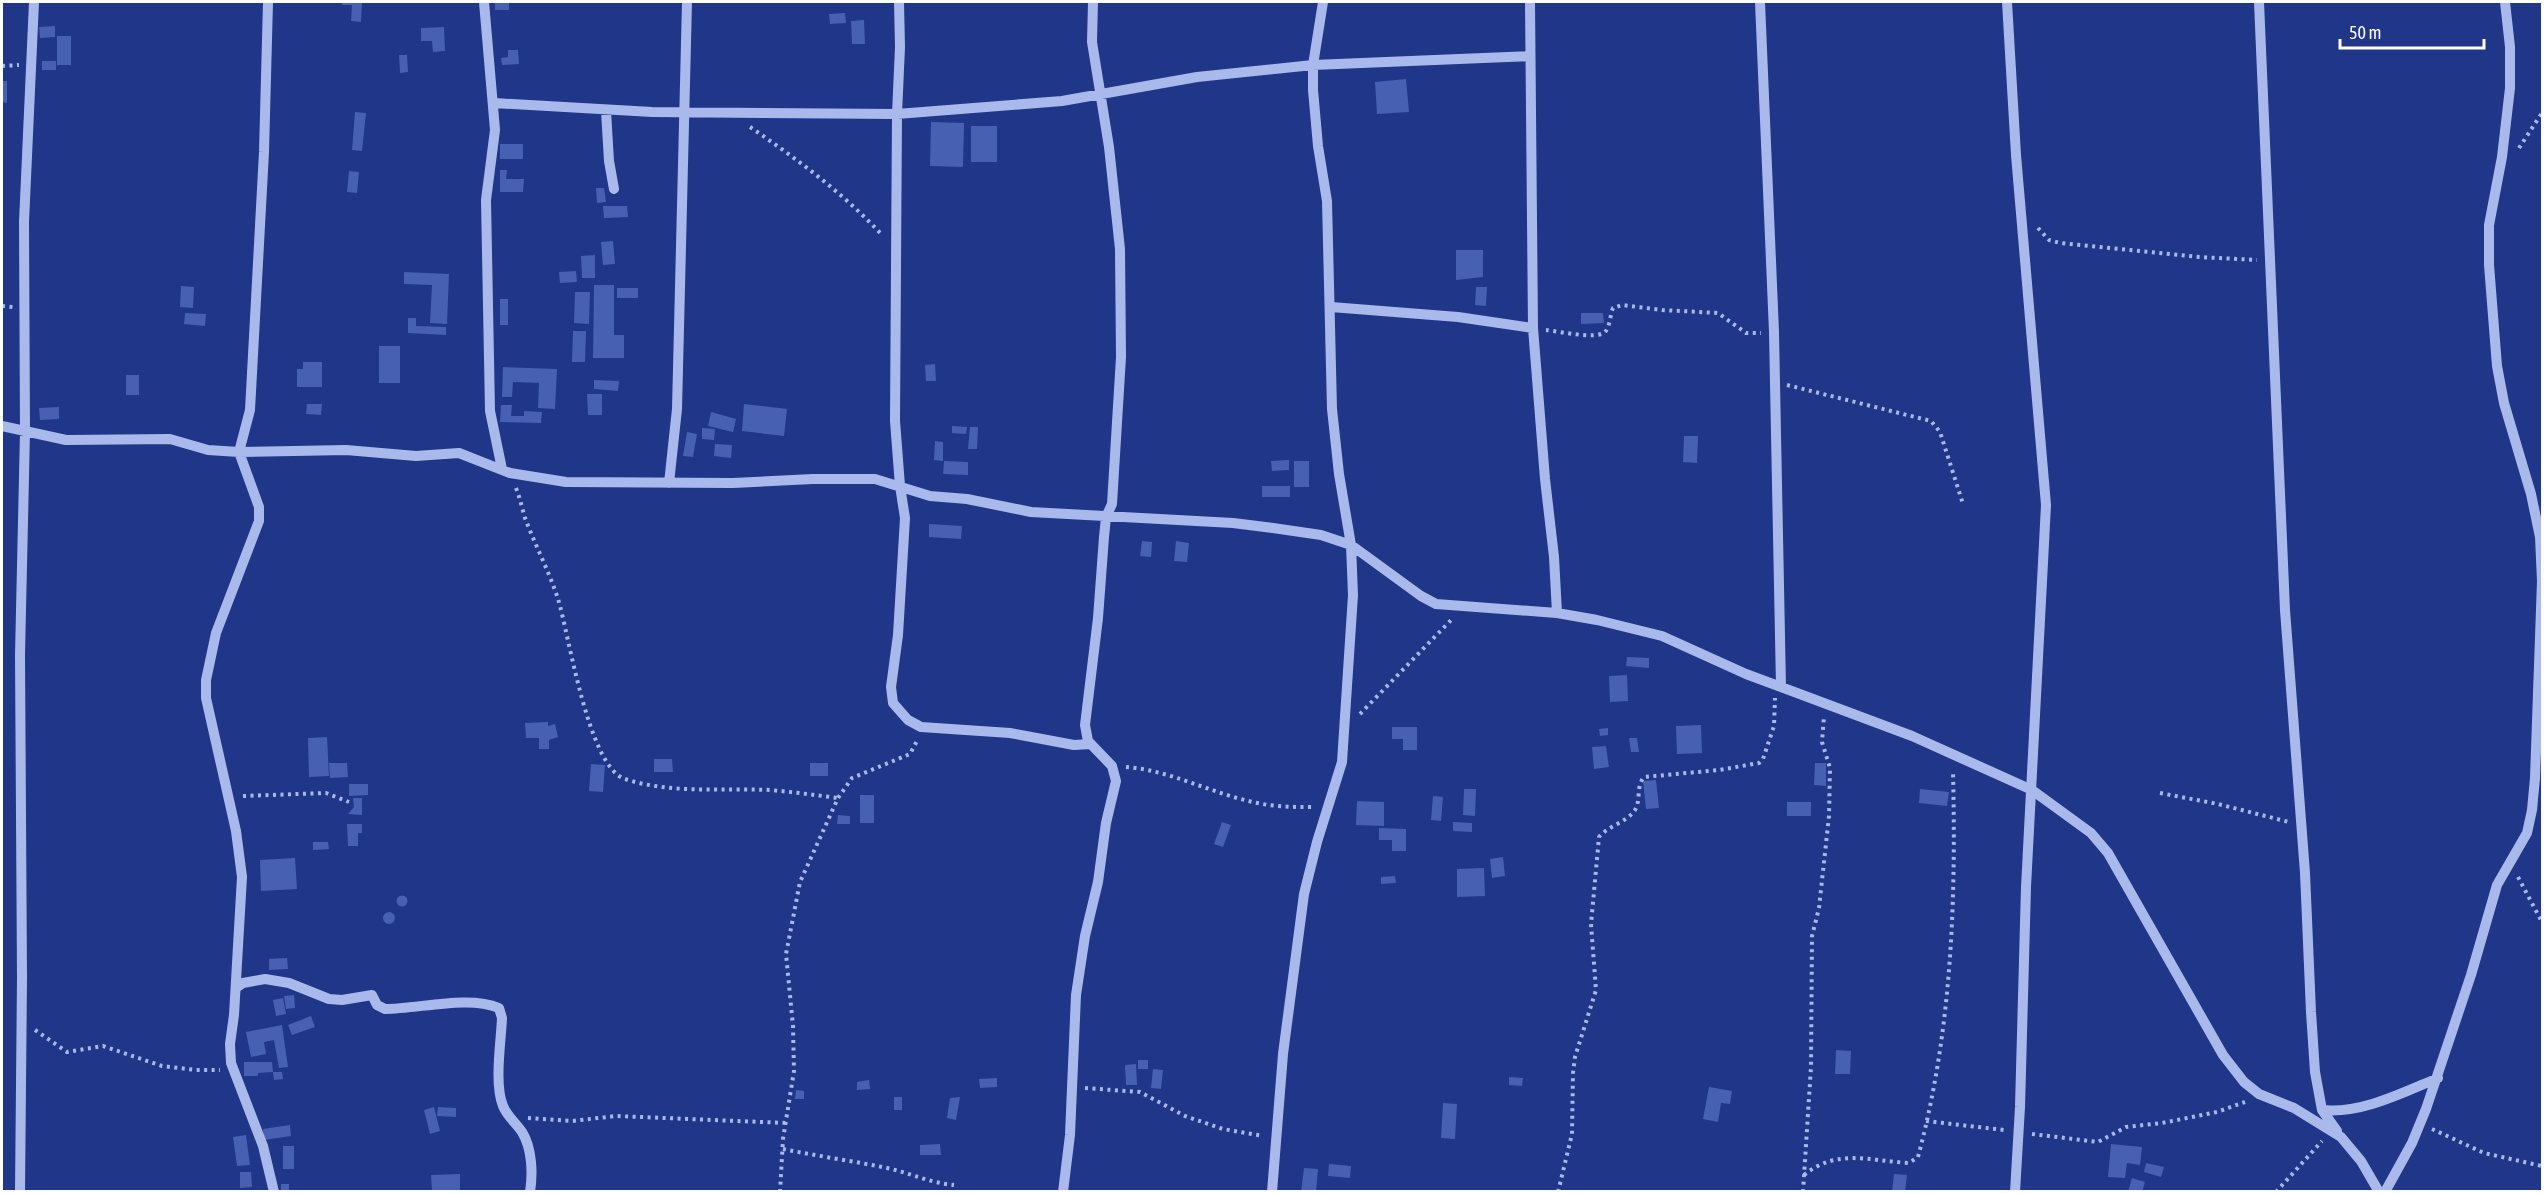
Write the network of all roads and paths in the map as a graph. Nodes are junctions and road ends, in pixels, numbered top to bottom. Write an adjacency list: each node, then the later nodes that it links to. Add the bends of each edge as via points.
1 (34, 2): 30 (street, via 24,222)
2 (268, 2): 31 (street, via 250,410)
3 (484, 2): 16 (street)
4 (687, 2): 18 (street)
5 (899, 2): 20 (street)
6 (1093, 2): 15 (street, via 1092,42)
7 (1323, 2): 14 (street)
8 (1530, 2): 13 (street)
9 (1760, 2): 27 (street)
10 (2007, 2): 22 (street)
11 (2259, 2): 24 (street)
12 (2505, 2): 54 (street, via 2510,88 2489,225 2490,274 2497,366 2536,515 2542,581 2533,799 2527,833)
13 (1530, 56): 14 (street); 26 (street)
14 (1313, 65): 15 (street, via 1197,77); 25 (street, via 1318,146 1327,201)
15 (1100, 95): 20 (street); 36 (street, via 1115,196 1121,300 1112,504)
16 (494, 103): 17 (street); 32 (street, via 494,143 486,200 490,411)
17 (606, 111): 18 (street); 21 (street)
18 (684, 111): 19 (street); 33 (street, via 677,409)
19 (726, 111): 20 (street); 23 (path, via 835,189)
20 (897, 114): 23 (street)
21 (614, 189)
22 (2020, 204): 24 (path, via 2040,232 2054,242); 47 (street, via 2046,505)
23 (896, 250): 34 (street, via 895,421)
24 (2270, 260): 53 (street, via 2285,610)
25 (1331, 307): 26 (street, via 1458,316); 37 (street, via 1332,409)
26 (1533, 328): 27 (path, via 1600,334 1606,329 1613,308 1622,305 1718,313 1746,333); 39 (street)
27 (1774, 332): 28 (street)
28 (1775, 382): 35 (path, via 1931,421 1940,432); 40 (street)
29 (2, 426): 30 (street)
30 (25, 432): 31 (street, via 66,440 170,439 208,450); 57 (street, via 20,655)
31 (238, 452): 32 (street, via 345,450 416,456 459,453); 49 (street, via 259,507 259,524 216,633 206,680 208,716)
32 (506, 471): 33 (street, via 566,482); 50 (path, via 558,598 579,692 593,734 617,775 654,787 771,790)
33 (669, 483): 34 (street, via 854,479 884,480)
34 (900, 486): 36 (street, via 930,496 1031,512); 42 (street, via 905,518 891,695 908,720)
35 (1962, 504)
36 (1106, 517): 37 (street, via 1263,526 1321,535); 44 (street, via 1085,716 1086,737)
37 (1351, 545): 38 (street, via 1430,602); 43 (street, via 1353,595)
38 (1463, 607): 39 (street); 43 (path)
39 (1557, 613): 40 (street, via 1662,636)
40 (1778, 686): 41 (street); 80 (path, via 1774,726 1759,763 1644,777 1632,813 1599,837 1591,924 1596,990 1575,1057 1572,1134)
41 (1825, 704): 45 (street); 72 (path, via 1822,742 1830,768 1829,816 1819,908 1812,936 1811,1067)
42 (921, 727): 44 (street); 50 (path, via 910,754 852,778)
43 (1345, 729): 52 (street, via 1342,762)
44 (1091, 744): 46 (street)
45 (1953, 755): 47 (street); 64 (path, via 1955,858 1951,955 1946,1018)
46 (1112, 766): 52 (path, via 1208,787 1252,802 1283,807); 60 (street, via 1116,781 1076,995)
47 (2032, 790): 61 (street, via 2091,833 2109,853 2223,1055 2244,1082); 67 (street)
48 (2160, 793): 53 (path)
49 (227, 797): 51 (path, via 326,793); 56 (street, via 242,877)
50 (838, 798): 65 (path, via 804,870 787,940 794,1048)
51 (349, 802)
52 (1330, 807): 69 (street, via 1304,894)
53 (2301, 824): 62 (street, via 2314,1052)
54 (2510, 863): 55 (path); 59 (street, via 2497,885)
55 (2542, 922)
56 (236, 988): 58 (street, via 230,1044); 63 (street, via 256,980 276,980 329,999 372,994 377,1005 385,1009 455,1004 499,1008 501,1100)
57 (21, 1022): 58 (path, via 67,1052 103,1046 170,1067); 74 (street)
58 (234, 1069): 75 (street, via 263,1146)
59 (2438, 1078): 62 (street, via 2364,1105); 66 (street)
60 (1070, 1088): 69 (path, via 1140,1092 1185,1116 1223,1129); 78 (street, via 1070,1135)
61 (2262, 1095): 67 (path, via 2217,1112 2126,1127 2098,1142); 68 (street, via 2294,1108)
62 (2322, 1110): 68 (street)
63 (509, 1116): 65 (path, via 572,1121 616,1116); 76 (street, via 527,1144)
64 (1926, 1121): 67 (path); 72 (path, via 1915,1160 1909,1163 1832,1159)
65 (786, 1123): 70 (path)
66 (2420, 1124): 71 (path, via 2484,1153); 85 (street)
67 (2018, 1132): 82 (street)
68 (2336, 1134): 83 (path); 84 (street, via 2361,1161)
69 (1275, 1139): 79 (street)
70 (783, 1149): 73 (path, via 914,1174 932,1184); 77 (path)
71 (2542, 1166)
72 (1804, 1175): 81 (path)
73 (954, 1185)
74 (20, 1191)
75 (274, 1191)
76 (530, 1191)
77 (780, 1191)
78 (1063, 1191)
79 (1272, 1191)
80 (1558, 1191)
81 (1803, 1191)
82 (2015, 1191)
83 (2276, 1191)
84 (2379, 1191)
85 (2385, 1191)

